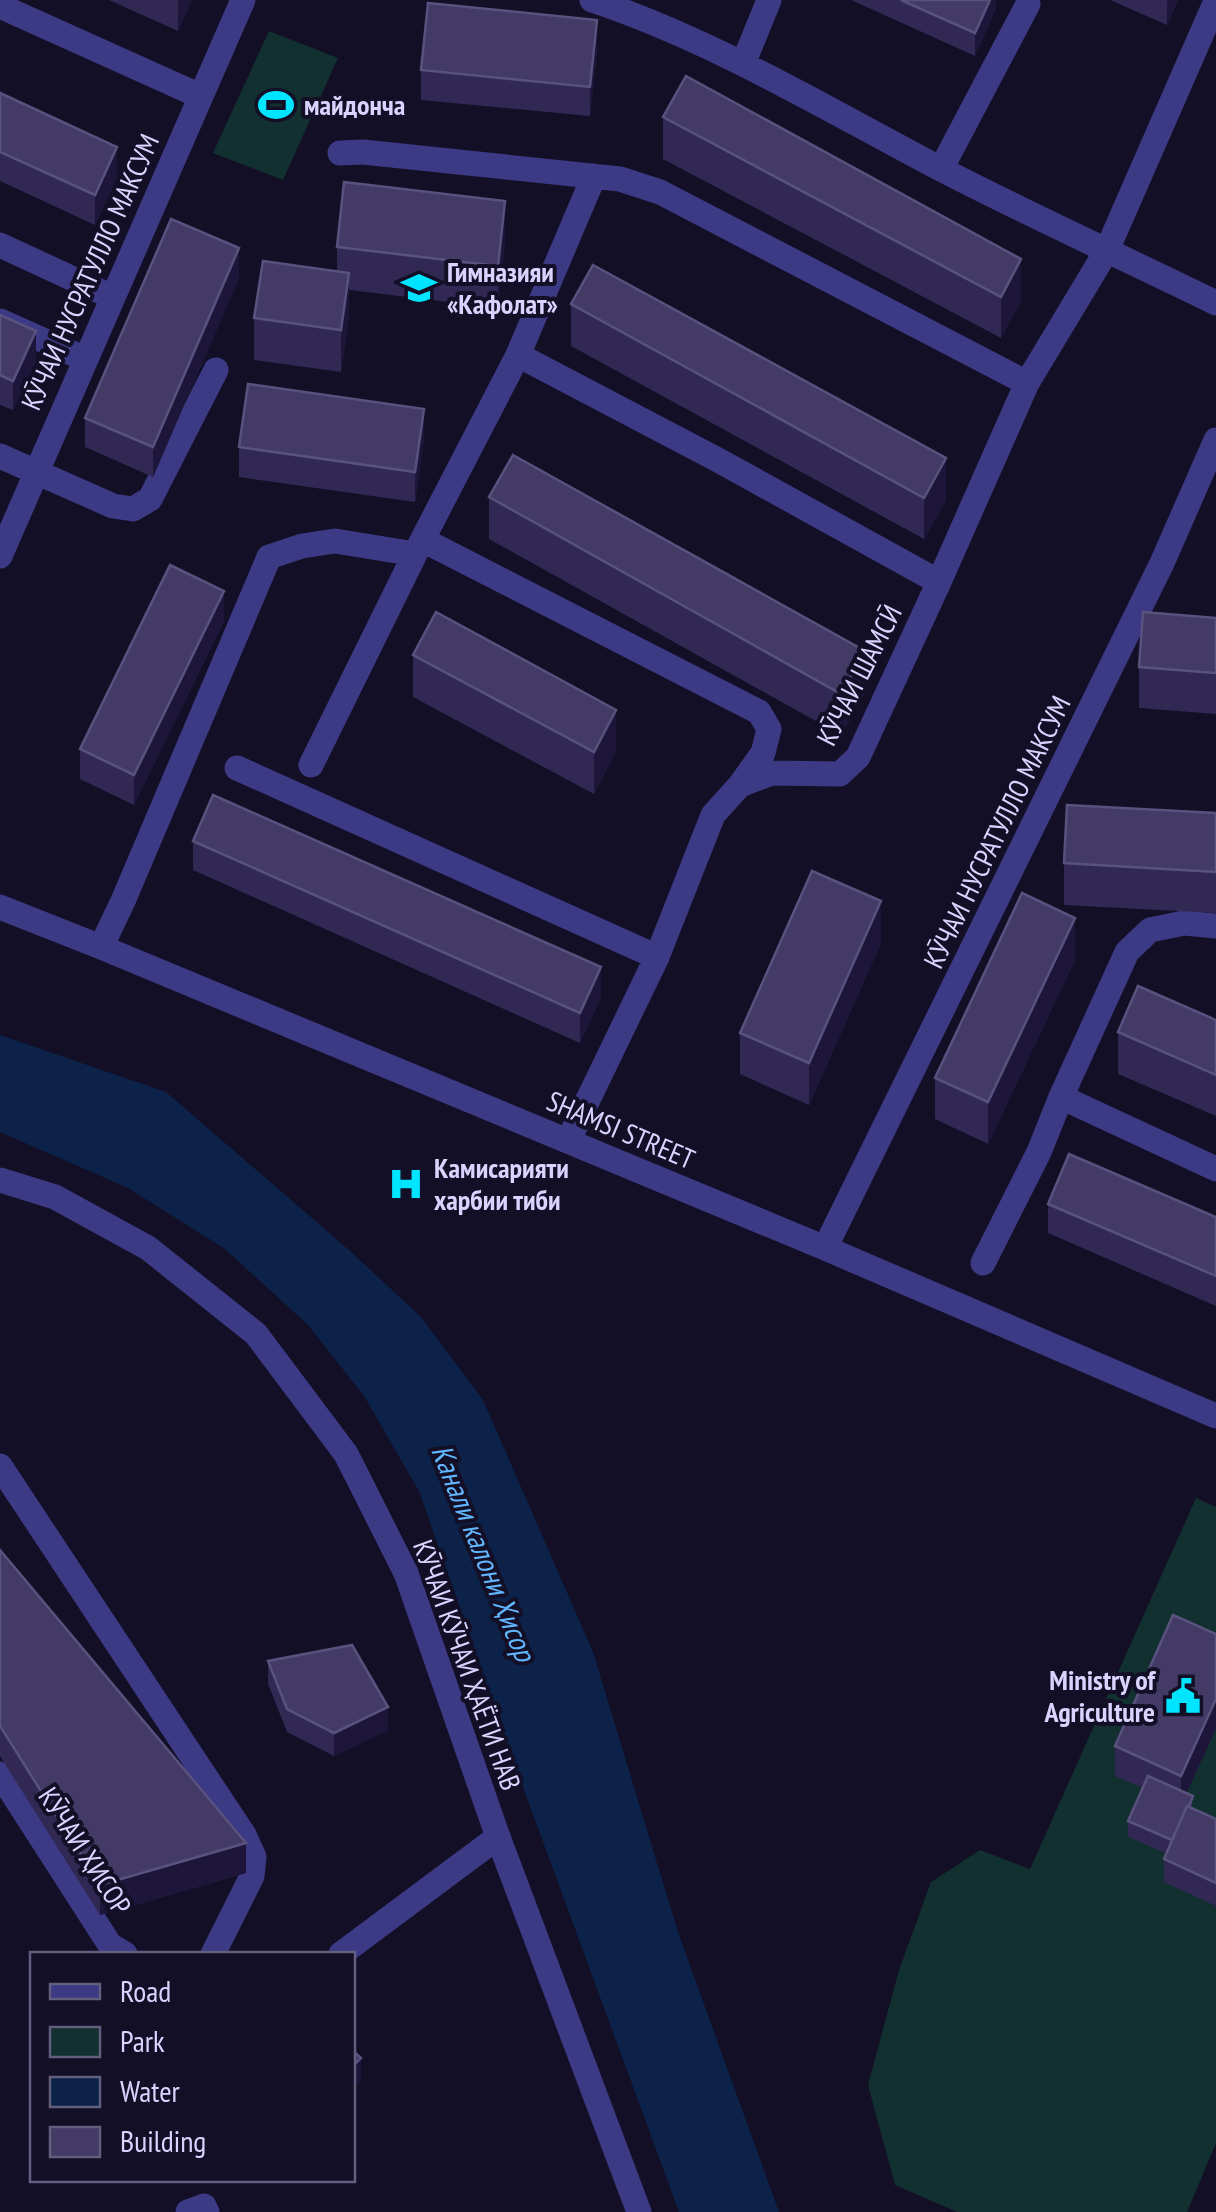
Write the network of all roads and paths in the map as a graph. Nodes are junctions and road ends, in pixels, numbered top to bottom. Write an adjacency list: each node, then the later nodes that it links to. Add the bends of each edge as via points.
1 (243, 0): 8 (street, КӮЧАИ НУСРАТУЛЛО МАКСУМ)
2 (592, 0): 7 (street)
3 (768, 0): 7 (street)
4 (1216, 0): 13 (street)
5 (1028, 4): 10 (street)
6 (0, 6): 8 (street)
7 (743, 64): 10 (street)
8 (200, 96): 14 (street, КӮЧАИ НУСРАТУЛЛО МАКСУМ)
9 (340, 152): 11 (street)
10 (942, 169): 13 (street)
11 (594, 176): 17 (street); 20 (street, via 660,192)
12 (0, 245): 14 (street)
13 (1107, 250): 15 (street); 20 (street)
14 (112, 297): 18 (street, КӮЧАИ НУСРАТУЛЛО МАКСУМ)
15 (1216, 303)
16 (0, 321): 18 (street)
17 (518, 355): 24 (street); 26 (street)
18 (85, 359): 23 (street, КӮЧАИ НУСРАТУЛЛО МАКСУМ)
19 (216, 370): 23 (street, via 150,499 133,509)
20 (1027, 383): 26 (street)
21 (1216, 440): 38 (street, КӮЧАИ НУСРАТУЛЛО МАКСУМ)
22 (0, 456): 23 (street)
23 (36, 472): 25 (street, КӮЧАИ НУСРАТУЛЛО МАКСУМ)
24 (419, 547): 27 (street); 29 (street, via 759,712 769,729 764,753); 32 (street, via 335,541 269,557)
25 (0, 556)
26 (939, 582): 29 (street, КӮЧАИ ШАМСӢ, via 858,756 840,774 772,773)
27 (312, 765)
28 (237, 768): 33 (street)
29 (740, 785): 33 (street, via 713,815)
30 (0, 907): 32 (street, SHAMSI STREET)
31 (1216, 926): 34 (street, via 1150,930 1127,952)
32 (101, 946): 35 (street, SHAMSI STREET)
33 (658, 957): 35 (street)
34 (1061, 1097): 36 (street); 39 (street)
35 (568, 1141): 38 (street, SHAMSI STREET)
36 (1216, 1170)
37 (0, 1180): 43 (street, КӮЧАИ КӮЧАИ ҲАЁТИ НАВ, via 55,1197 148,1248 256,1334 346,1454 406,1573)
38 (825, 1248): 40 (street, SHAMSI STREET)
39 (983, 1262)
40 (1216, 1416)
41 (3, 1478): 45 (street, via 254,1857 252,1876)
42 (0, 1774): 44 (street, КӮЧАИ ҲИСОР, via 110,1945)
43 (498, 1837): 46 (street); 47 (street, КӮЧАИ КӮЧАИ ҲАЁТИ НАВ)
44 (122, 1952)
45 (214, 1952)
46 (344, 1952)
47 (638, 2212)

